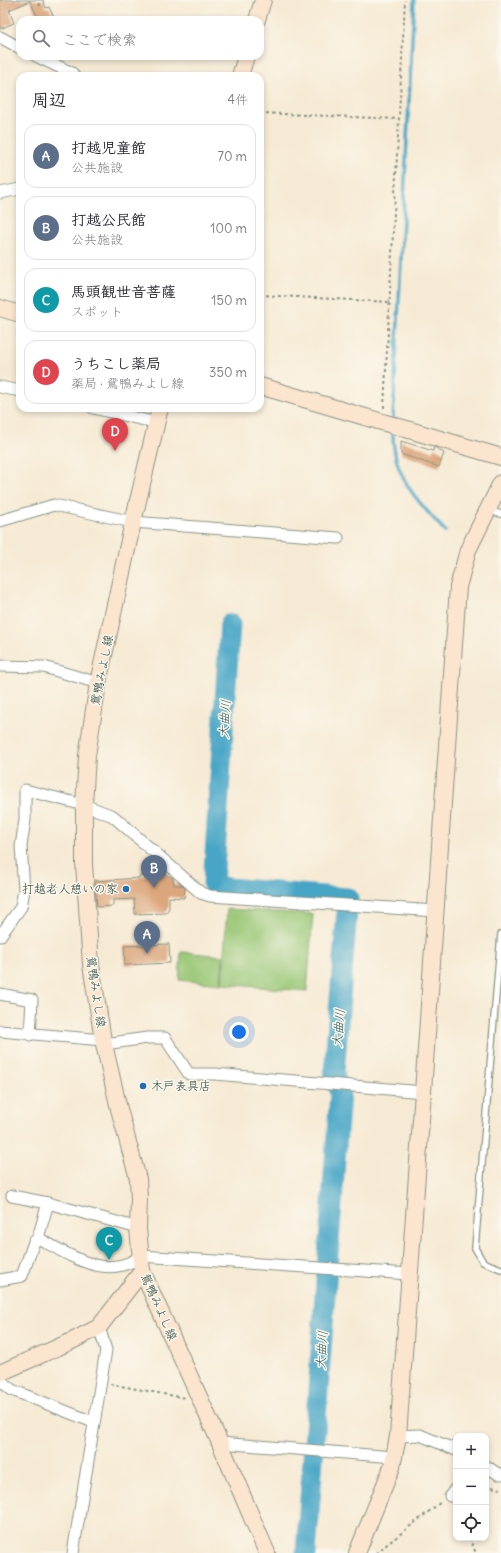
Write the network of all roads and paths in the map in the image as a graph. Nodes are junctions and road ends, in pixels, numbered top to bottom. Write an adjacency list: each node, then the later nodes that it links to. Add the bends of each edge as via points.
1 (262, 0): 5 (street)
2 (405, 0): 13 (path)
3 (39, 3): 4 (path)
4 (41, 7)
5 (258, 16)
6 (0, 37): 7 (street)
7 (16, 46)
8 (44, 60): 10 (street)
9 (245, 60): 11 (street)
10 (70, 72)
11 (241, 72)
12 (264, 113): 13 (path)
13 (399, 119): 17 (path)
14 (16, 190): 15 (street)
15 (0, 193)
16 (264, 295): 17 (path)
17 (390, 302): 25 (path)
18 (0, 308): 19 (street)
19 (16, 313)
20 (0, 387): 22 (street)
21 (264, 387): 25 (street)
22 (16, 390)
23 (131, 412): 24 (street)
24 (159, 415): 30 (street, 鴛鴨みよし線)
25 (383, 422): 26 (street)
26 (501, 457)
27 (501, 483): 28 (street)
28 (494, 512): 35 (street, via 468,550 458,587)
29 (0, 521): 30 (street, via 54,505)
30 (133, 522): 31 (street); 33 (street, 鴛鴨みよし線)
31 (338, 538)
32 (0, 666): 33 (street, via 44,667)
33 (98, 683): 34 (street, 鴛鴨みよし線, via 87,756)
34 (84, 805): 35 (street, via 113,816 201,893 210,896); 37 (street, via 25,790 21,846 24,890 21,907); 41 (street, 鴛鴨みよし線, via 84,864 91,965)
35 (436, 910): 42 (street)
36 (501, 934): 48 (lane, via 475,1248 483,1262)
37 (0, 936)
38 (0, 994): 40 (street, via 32,1000)
39 (0, 1031): 40 (street)
40 (30, 1035): 41 (street)
41 (104, 1042): 42 (street, via 166,1038 189,1074); 45 (street, 鴛鴨みよし線, via 138,1179)
42 (423, 1092): 49 (street)
43 (12, 1196): 44 (street)
44 (48, 1203): 45 (street); 46 (street)
45 (138, 1228): 47 (street, 鴛鴨みよし線)
46 (38, 1238): 47 (street, via 98,1267); 50 (street, via 34,1242 22,1276)
47 (142, 1263): 49 (street); 51 (street); 55 (street, 鴛鴨みよし線)
48 (501, 1269)
49 (410, 1274): 57 (street)
50 (0, 1280)
51 (99, 1327): 52 (street); 54 (street, via 106,1350)
52 (0, 1373)
53 (0, 1380): 56 (street, via 12,1390)
54 (101, 1382): 55 (path, via 187,1398); 56 (street)
55 (198, 1393): 58 (street, 鴛鴨みよし線)
56 (93, 1422): 67 (street)
57 (398, 1436): 59 (street, via 420,1435); 60 (street)
58 (220, 1443): 60 (street); 68 (street, 鴛鴨みよし線)
59 (453, 1449)
60 (394, 1457): 69 (street)
61 (489, 1468): 62 (street)
62 (501, 1474)
63 (489, 1487): 64 (path)
64 (501, 1489)
65 (453, 1492): 70 (path)
66 (470, 1541): 71 (path)
67 (73, 1553)
68 (266, 1553)
69 (357, 1553)
70 (376, 1553)
71 (476, 1553)

